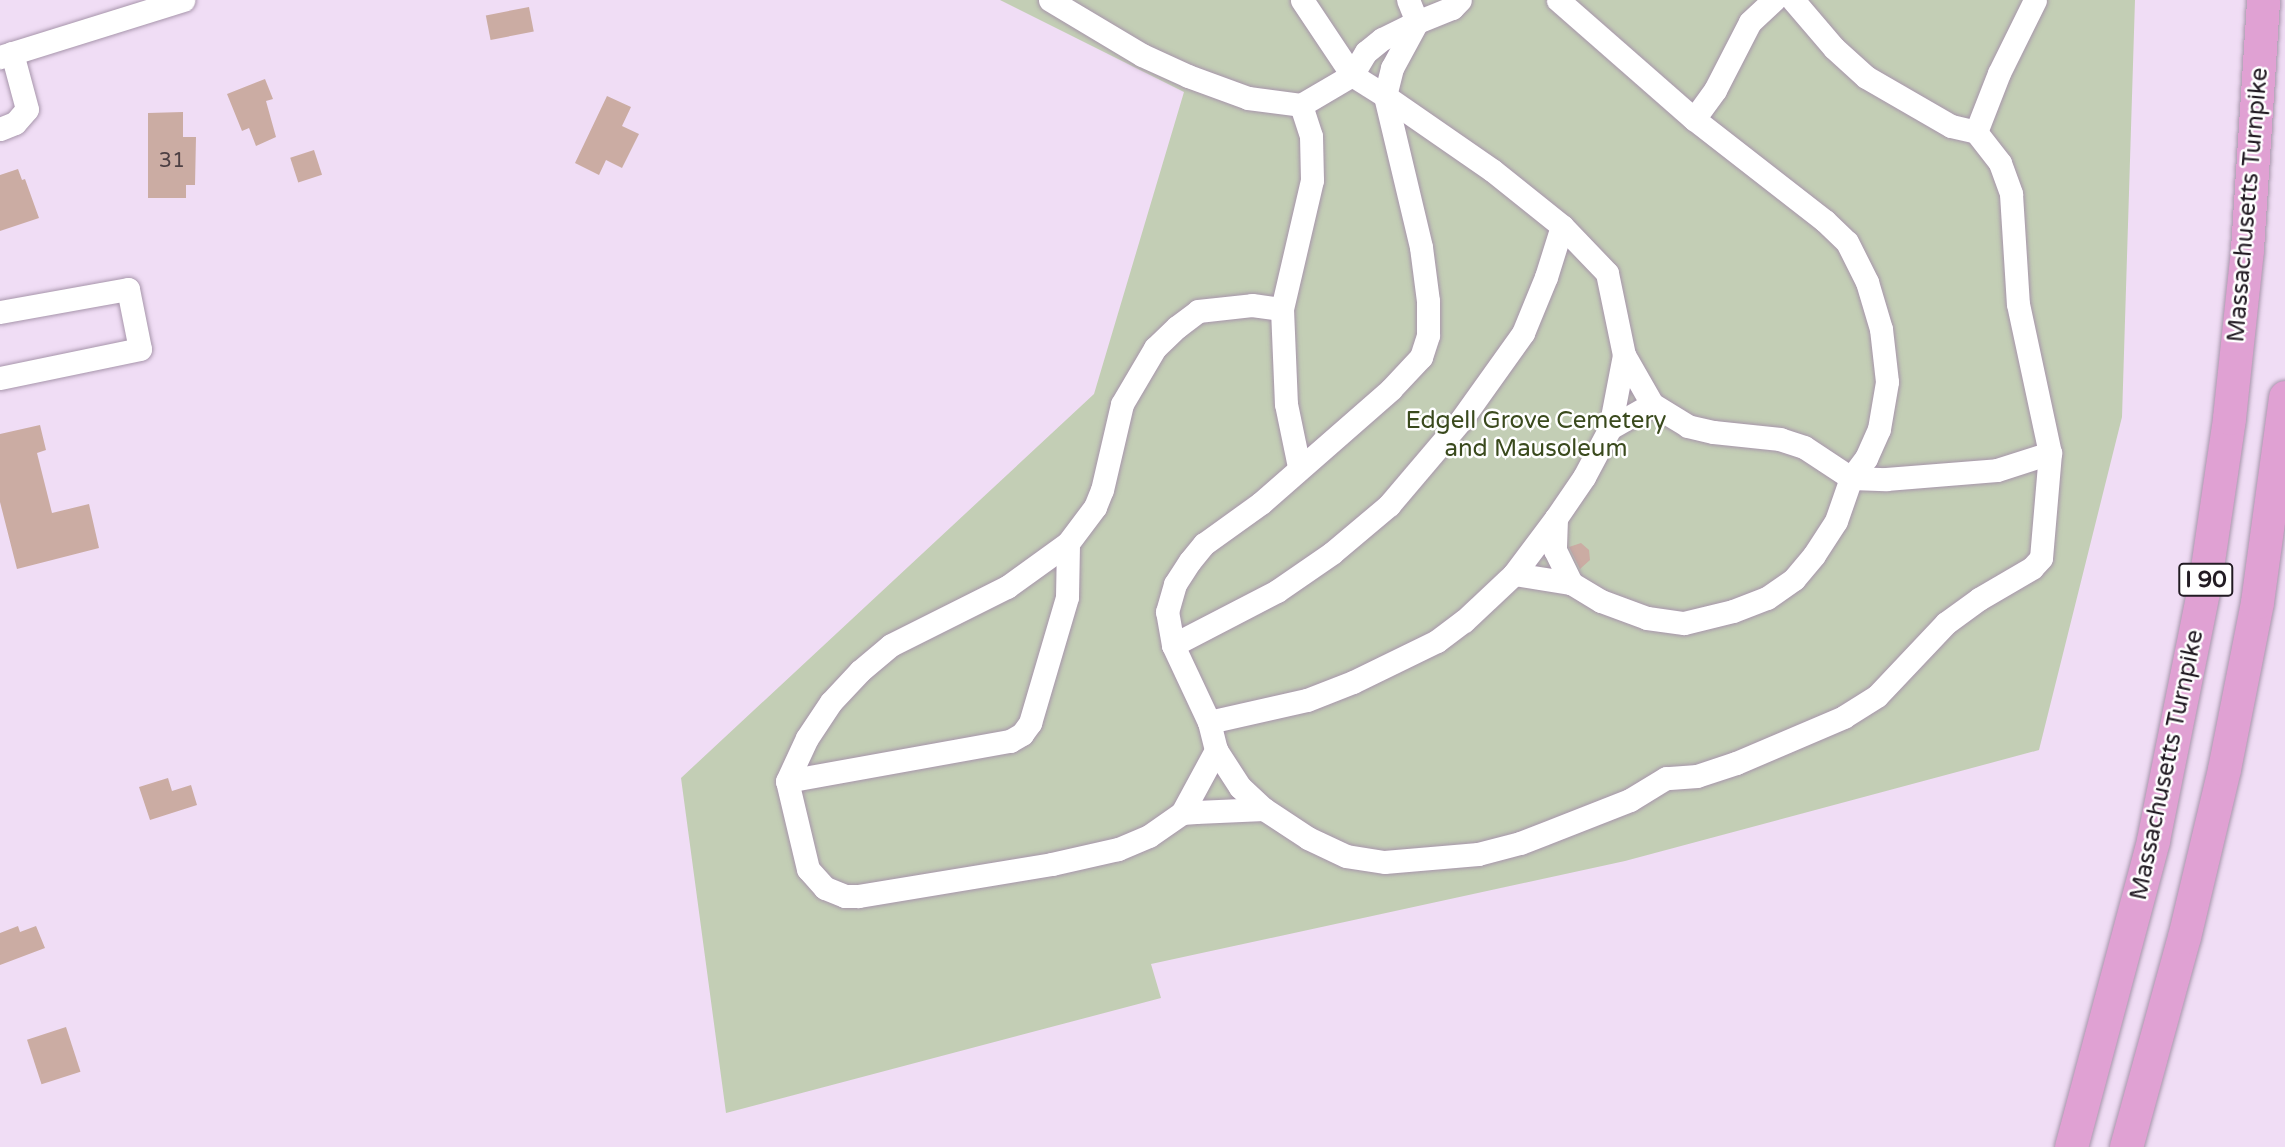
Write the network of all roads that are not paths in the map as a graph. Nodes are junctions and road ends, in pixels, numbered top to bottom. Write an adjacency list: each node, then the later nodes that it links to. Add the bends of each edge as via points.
1 (183, 0): 11 (street)
2 (1050, 0): 16 (street, via 1142,55 1188,76 1248,98)
3 (1302, 0): 14 (street)
4 (1408, 0): 12 (street)
5 (1460, 0): 12 (street)
6 (1558, 0): 17 (street)
7 (1774, 0): 17 (street, via 1750,22)
8 (1793, 0): 19 (street, via 1833,48 1866,77 1951,126)
9 (2035, 0): 19 (street)
10 (2263, 0): 41 (highway, Massachusetts Turnpike / I 90, via 2247,249 2204,588 2173,756)
11 (149, 5): 13 (street)
12 (1417, 22): 14 (street, via 1382,38 1366,52); 15 (street, via 1392,68)
13 (6, 55): 18 (street, via 27,109 16,123)
14 (1352, 75): 15 (street); 16 (street)
15 (1385, 96): 20 (street, via 1492,170); 29 (street, via 1421,247 1429,301 1428,335 1421,357 1398,381)
16 (1301, 105): 21 (street, via 1311,136 1312,180)
17 (1694, 120): 30 (street, via 1825,220 1847,242 1867,282 1881,329 1887,382 1879,429)
18 (0, 129)
19 (1976, 132): 28 (street, via 2000,163 2011,194 2018,304)
20 (1562, 226): 23 (street, via 1607,273); 35 (street, via 1523,333 1461,420 1389,505 1278,591)
21 (1282, 309): 29 (street, via 1286,404); 32 (street, via 1252,305 1198,311 1154,348 1122,404 1095,507)
22 (0, 312): 24 (street, via 128,289 140,349)
23 (1624, 355): 26 (street); 27 (street)
24 (0, 378)
25 (2285, 397): 42 (highway, I 90, via 2257,602 2224,769)
26 (1652, 404): 27 (street); 30 (street, via 1688,426 1780,439 1804,447)
27 (1610, 428): 31 (street)
28 (2050, 453): 30 (street, via 1997,470); 39 (street, via 2041,558 1947,623 1877,696 1844,716 1736,763 1696,776 1667,778 1596,814 1479,854 1384,862 1346,856)
29 (1299, 467): 35 (street, via 1261,503 1204,544 1190,561 1175,584 1167,612)
30 (1851, 478): 34 (street, via 1836,521 1814,555 1794,579 1767,598 1684,623 1647,618 1601,601)
31 (1556, 518): 33 (street); 34 (street, via 1555,550)
32 (1069, 543): 38 (street, via 1007,587 891,645 859,671 807,738); 38 (street, via 1067,597 1030,723 1022,734 1010,741)
33 (1514, 574): 34 (street); 36 (street, via 1437,641 1353,682 1307,700)
34 (1571, 583)
35 (1173, 645): 36 (street)
36 (1209, 722): 37 (street)
37 (1216, 750): 39 (street, via 1240,787); 40 (street)
38 (787, 781): 40 (street, via 808,869 825,888 845,896 1118,849 1149,836)
39 (1264, 809): 40 (street)
40 (1182, 813)
41 (2071, 1147)
42 (2126, 1147)

